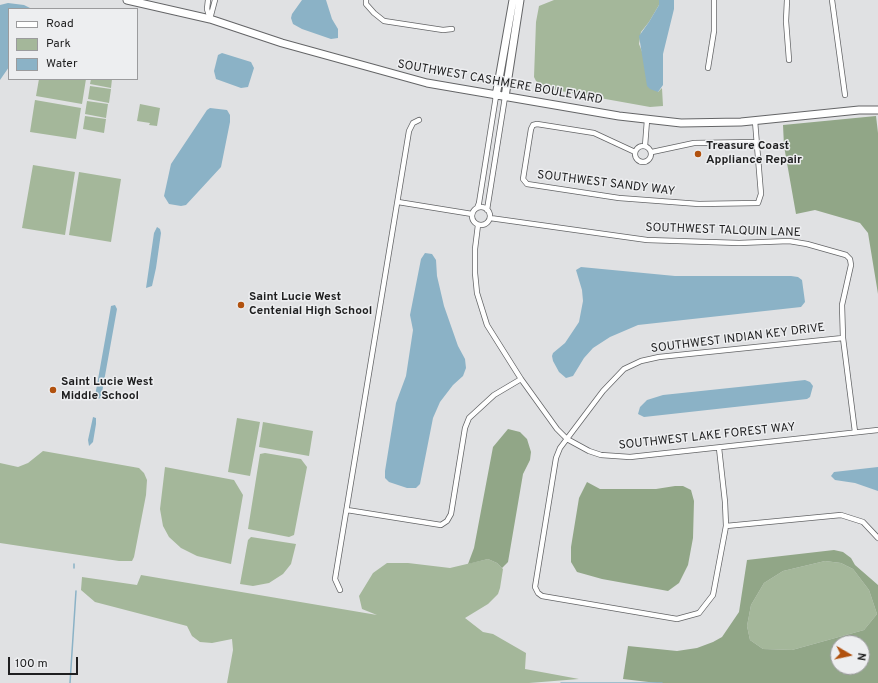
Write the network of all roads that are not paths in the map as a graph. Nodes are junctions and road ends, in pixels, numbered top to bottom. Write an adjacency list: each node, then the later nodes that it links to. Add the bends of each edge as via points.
1 (127, 0): 10 (street, SOUTHWEST CASHMERE BOULEVARD)
2 (208, 0): 10 (street, via 206,9)
3 (215, 0): 10 (street)
4 (366, 0): 11 (street, via 366,4 384,21 443,30)
5 (513, 0): 15 (street)
6 (520, 0): 16 (street)
7 (714, 0): 13 (street, via 714,31)
8 (787, 0): 12 (street, via 786,21)
9 (832, 0): 14 (street)
10 (210, 19): 15 (street, SOUTHWEST CASHMERE BOULEVARD, via 282,44 378,71 427,84)
11 (452, 29)
12 (790, 60)
13 (708, 68)
14 (845, 95)
15 (496, 96): 16 (street, SOUTHWEST CASHMERE BOULEVARD); 25 (street)
16 (505, 97): 19 (street, SOUTHWEST CASHMERE BOULEVARD); 26 (street)
17 (878, 110): 20 (street, SOUTHWEST CASHMERE BOULEVARD)
18 (419, 120): 27 (street, via 413,123 410,130)
19 (647, 120): 20 (street, SOUTHWEST CASHMERE BOULEVARD, via 682,123); 22 (street)
20 (755, 121): 21 (street, SOUTHWEST SANDY WAY)
21 (757, 142): 23 (street, SOUTHWEST SANDY WAY, via 761,194 758,203 664,202 619,198 527,184 523,179 533,125 537,124 594,133); 24 (street, via 694,143)
22 (645, 146): 23 (street, via 639,147); 24 (street)
23 (635, 152): 24 (street, via 637,160 644,162 650,158)
24 (652, 152)
25 (485, 165): 26 (street); 28 (street)
26 (494, 165): 29 (street)
27 (398, 202): 30 (street); 39 (street)
28 (477, 208): 29 (street); 30 (street)
29 (487, 210): 31 (street)
30 (472, 214): 32 (street)
31 (490, 218): 32 (street, via 484,224); 33 (street, SOUTHWEST TALQUIN LANE, via 647,240 789,241 836,251 846,255 851,266 842,305)
32 (478, 225): 34 (street, SOUTHWEST LAKE FOREST WAY, via 475,273 482,311 487,325)
33 (842, 338): 36 (street, SOUTHWEST TALQUIN LANE); 37 (street, SOUTHWEST INDIAN KEY DRIVE, via 641,361 624,369 614,378)
34 (521, 379): 37 (street, SOUTHWEST LAKE FOREST WAY); 39 (street, via 494,395 469,418 465,428 451,514 447,522 441,525)
35 (878, 430): 36 (street, SOUTHWEST LAKE FOREST WAY)
36 (855, 432): 38 (street, SOUTHWEST LAKE FOREST WAY)
37 (567, 439): 38 (street, SOUTHWEST LAKE FOREST WAY, via 589,451 614,457); 40 (street, SOUTHWEST INDIAN KEY DRIVE, via 560,448 553,469 535,587 542,596 677,619 689,617 699,613 713,595)
38 (719, 448): 40 (street, SOUTHWEST INDIAN KEY DRIVE, via 726,502)
39 (347, 510): 42 (street, via 335,579)
40 (726, 526): 41 (street, via 841,515 863,522)
41 (878, 538)
42 (340, 590)

